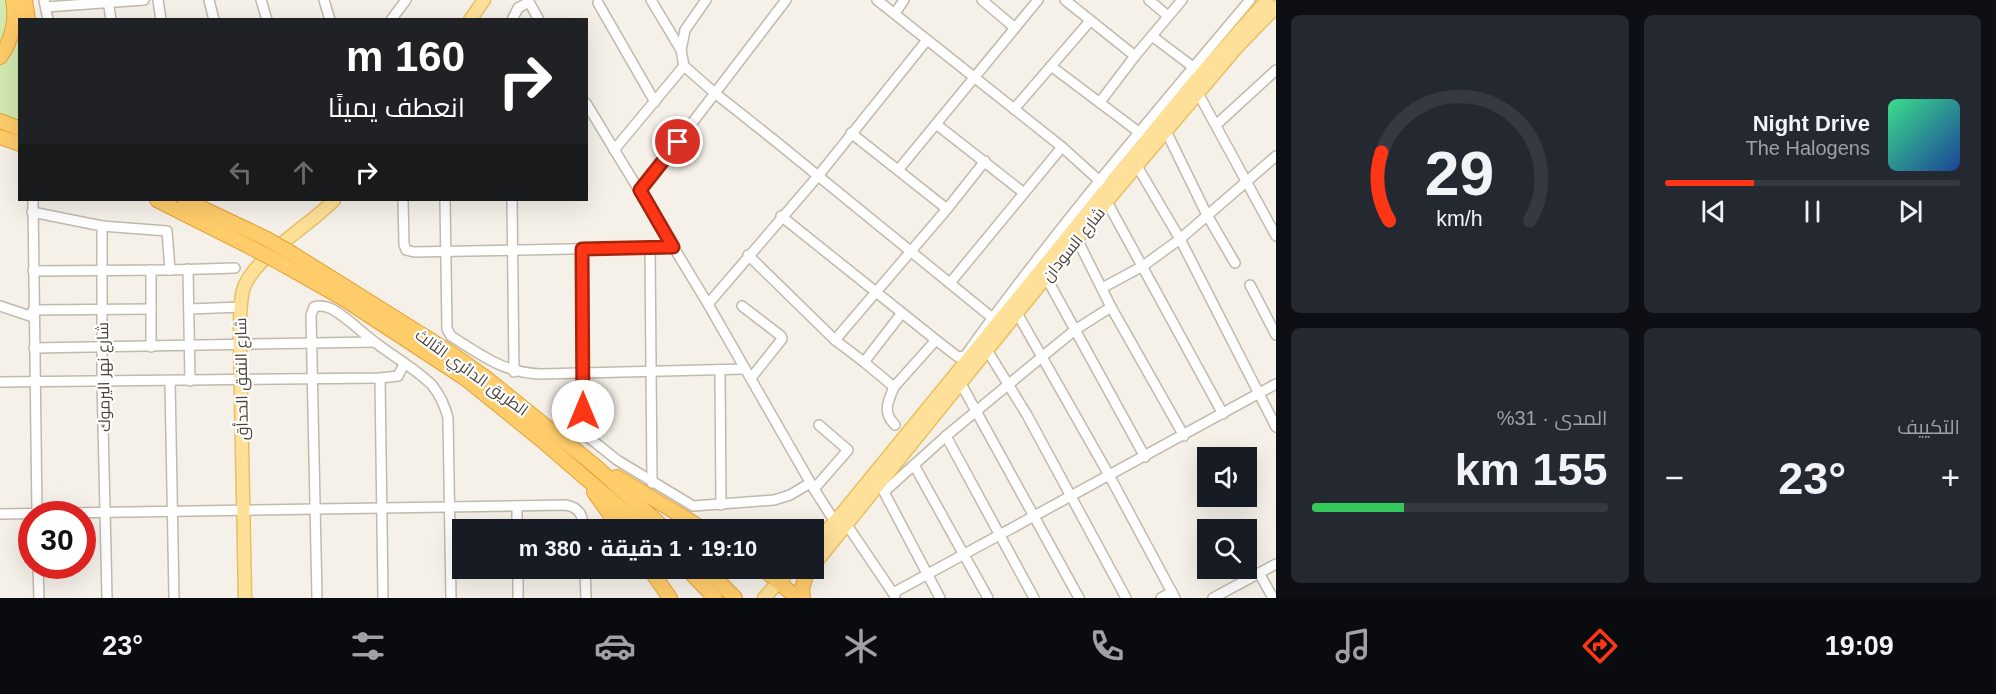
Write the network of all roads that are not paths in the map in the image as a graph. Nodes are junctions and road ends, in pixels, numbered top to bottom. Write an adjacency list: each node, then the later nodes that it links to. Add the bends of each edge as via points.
1 (14, 0): 45 (highway, via 10,39)
2 (25, 0): 29 (highway)
3 (144, 0): 23 (street)
4 (158, 0): 31 (street)
5 (209, 0): 32 (street)
6 (261, 0): 33 (street)
7 (324, 0): 34 (street)
8 (406, 0): 35 (street)
9 (484, 0): 36 (main road)
10 (651, 0): 43 (street)
11 (706, 0): 43 (street, via 685,30)
12 (786, 0): 52 (street)
13 (877, 0): 27 (street)
14 (904, 0): 27 (street)
15 (982, 0): 40 (street)
16 (1038, 0): 40 (street)
17 (1065, 0): 39 (street)
18 (1149, 0): 28 (street)
19 (1182, 0): 28 (street)
20 (1248, 0): 48 (street)
21 (1267, 0): 77 (main road, شارع السودان, via 1201,74)
22 (528, 1): 37 (street); 38 (street)
23 (108, 2): 25 (street); 30 (street)
24 (598, 3): 53 (street)
25 (45, 4)
26 (1276, 7): 51 (main road, شارع السودان)
27 (894, 13): 42 (street)
28 (1168, 16): 41 (street)
29 (28, 18)
30 (111, 18)
31 (161, 18)
32 (214, 18)
33 (266, 18)
34 (329, 18)
35 (392, 18)
36 (471, 18)
37 (513, 18)
38 (538, 18)
39 (1090, 21): 44 (street); 47 (street)
40 (1015, 28): 50 (street)
41 (1152, 36): 44 (street); 48 (street)
42 (927, 40): 50 (street); 64 (street)
43 (681, 50): 46 (street)
44 (1135, 56): 54 (street)
45 (0, 57)
46 (684, 66): 52 (street); 53 (street)
47 (1051, 66): 54 (street); 56 (street)
48 (1193, 67): 65 (street)
49 (1276, 70): 61 (street)
50 (975, 77): 56 (street); 60 (street)
51 (1198, 93): 61 (street); 63 (main road, شارع السودان)
52 (716, 94): 74 (street); 76 (street)
53 (655, 102): 69 (street)
54 (1100, 102): 65 (street)
55 (588, 106): 58 (street)
56 (1014, 109): 68 (street)
57 (0, 122): 62 (highway)
58 (598, 122): 59 (street); 69 (street)
59 (588, 123)
60 (936, 124): 71 (street); 73 (street)
61 (1216, 125): 75 (street)
62 (18, 128)
63 (1166, 131): 72 (main road, شارع السودان); 88 (street)
64 (851, 133): 73 (street); 74 (street)
65 (1140, 133): 77 (street)
66 (0, 136): 67 (highway)
67 (18, 143)
68 (1062, 147): 77 (street); 78 (street)
69 (614, 150): 76 (street)
70 (1276, 156): 75 (street)
71 (985, 161): 78 (street); 86 (street)
72 (1137, 166): 77 (main road, شارع السودان); 93 (street)
73 (899, 169): 86 (street)
74 (818, 176): 89 (street); 99 (street)
75 (1246, 181): 88 (street); 91 (street)
76 (640, 190): 96 (street)
77 (1107, 191): 92 (main road, شارع السودان); 104 (street); 127 (main road, شارع السودان)
78 (1024, 193): 112 (street)
79 (33, 201): 87 (street)
80 (160, 201): 94 (highway)
81 (187, 201): 94 (highway)
82 (333, 201): 119 (main road, شارع النفق الحدأق, via 260,264 245,286)
83 (403, 201): 100 (street, via 406,250)
84 (445, 201): 100 (street)
85 (512, 201): 97 (street)
86 (947, 208): 99 (street)
87 (32, 212): 90 (street); 110 (street)
88 (1207, 215): 93 (street); 103 (street)
89 (781, 216): 101 (street); 115 (street)
90 (102, 226): 108 (street, via 167,231); 109 (street, شارع نهر اليرموك)
91 (1276, 236)
92 (1077, 239): 111 (main road, شارع السودان); 114 (street)
93 (1180, 239): 104 (street); 161 (street)
94 (260, 244): 102 (highway, bridge)
95 (650, 247): 96 (street); 98 (street); 146 (street)
96 (673, 247): 116 (street)
97 (513, 249): 98 (street); 100 (street); 145 (street)
98 (582, 249): 147 (street)
99 (911, 250): 112 (street); 115 (street)
100 (445, 251): 145 (street, via 449,333)
101 (748, 255): 116 (street); 130 (street)
102 (288, 260): 171 (highway, الطريق الدائري الثالث, via 448,351); 174 (highway, الطريق الدائري الثالث, via 466,379)
103 (1235, 263)
104 (1143, 266): 114 (street); 163 (street)
105 (235, 268): 106 (street)
106 (188, 269): 108 (street); 122 (street)
107 (151, 270): 108 (street); 109 (street); 121 (street)
108 (170, 270)
109 (102, 271): 110 (street); 123 (street, شارع نهر اليرموك)
110 (33, 272): 124 (street)
111 (1046, 277): 126 (main road, شارع السودان); 128 (street)
112 (950, 283): 127 (street)
113 (1250, 285): 129 (street)
114 (1102, 288): 120 (street)
115 (875, 291): 125 (street); 130 (street)
116 (708, 304): 143 (street)
117 (0, 306): 124 (street)
118 (742, 306): 149 (street, via 782,339)
119 (241, 307): 122 (street); 134 (main road, شارع النفق الحدأق)
120 (1111, 307): 128 (street); 169 (street)
121 (151, 309): 123 (street); 137 (street)
122 (189, 309): 135 (street)
123 (102, 310): 124 (street); 136 (street, شارع نهر اليرموك)
124 (33, 313): 138 (street)
125 (902, 313): 131 (street); 141 (street)
126 (1017, 313): 139 (main road, شارع السودان); 140 (street)
127 (995, 320): 131 (street, via 965,356 958,357); 167 (main road, شارع السودان)
128 (1075, 330): 140 (street); 170 (street)
129 (1276, 335)
130 (835, 340): 141 (street)
131 (936, 340): 160 (street)
132 (374, 342): 133 (street); 133 (street, via 331,309 318,306 311,315); 142 (street)
133 (312, 344): 134 (street); 150 (street)
134 (240, 345): 135 (street); 151 (main road, شارع النفق الحدأق)
135 (189, 346): 137 (street); 155 (street)
136 (102, 347): 137 (street); 138 (street); 153 (street, شارع نهر اليرموك)
137 (151, 347)
138 (34, 348): 152 (street)
139 (987, 350): 157 (main road, شارع السودان); 159 (street)
140 (1043, 356): 159 (street); 173 (street)
141 (864, 362): 160 (street)
142 (404, 364): 148 (street, via 398,376); 180 (street, via 431,384 445,406)
143 (745, 369): 144 (street); 149 (street)
144 (720, 370): 146 (street); 179 (street)
145 (514, 372): 147 (street)
146 (652, 372): 147 (street); 175 (street)
147 (583, 374): 175 (street, via 585,433)
148 (380, 378): 150 (street); 182 (street)
149 (751, 378): 176 (street)
150 (313, 379): 151 (street); 183 (street)
151 (240, 380): 155 (street); 184 (main road, شارع النفق الحدأق)
152 (34, 381): 153 (street); 156 (street); 178 (street)
153 (102, 381): 154 (street); 186 (street, شارع نهر اليرموك)
154 (170, 381): 155 (street); 187 (street)
155 (190, 381)
156 (0, 382)
157 (960, 382): 162 (street); 167 (main road, شارع السودان)
158 (1276, 384): 161 (street)
159 (1010, 385): 162 (street); 177 (street)
160 (894, 387): 165 (street, via 886,412)
161 (1258, 393): 163 (street); 166 (street)
162 (977, 411): 168 (street); 190 (street)
163 (1222, 414): 169 (street)
164 (819, 425): 176 (street, via 848,450)
165 (895, 425)
166 (1276, 427)
167 (911, 435): 197 (main road, شارع السودان)
168 (946, 436): 172 (street); 198 (street)
169 (1184, 436): 170 (street)
170 (1145, 457): 173 (street)
171 (594, 465): 195 (highway, الطريق الدائري الثالث); 196 (highway)
172 (914, 465): 201 (street); 204 (street, via 884,492)
173 (1109, 475): 177 (street); 215 (street)
174 (582, 476): 193 (highway); 194 (highway, الطريق الدائري الثالث)
175 (652, 483): 179 (street, via 693,506)
176 (812, 486): 179 (street, via 774,500); 197 (street)
177 (1072, 496): 190 (street); 235 (street)
178 (37, 501)
179 (721, 505)
180 (448, 506): 181 (street); 182 (street); 225 (street)
181 (517, 506): 191 (street); 192 (street, via 572,506)
182 (381, 509): 183 (street); 224 (street)
183 (316, 510): 184 (street); 223 (street)
184 (244, 511): 187 (street); 222 (main road, شارع النفق الحدأق)
185 (96, 512): 186 (street)
186 (105, 512): 187 (street); 220 (street, شارع نهر اليرموك)
187 (173, 512): 221 (street)
188 (0, 514): 189 (street)
189 (18, 514)
190 (1034, 517): 198 (street); 234 (street)
191 (517, 519)
192 (583, 519)
193 (613, 519)
194 (633, 519)
195 (654, 519)
196 (686, 519)
197 (841, 524): 199 (main road); 200 (main road); 218 (street)
198 (999, 535): 201 (street); 233 (street)
199 (824, 537)
200 (824, 549)
201 (963, 555): 204 (street); 232 (street)
202 (1276, 564): 203 (street)
203 (1259, 573): 237 (street); 238 (street)
204 (927, 575): 218 (street); 231 (street)
205 (38, 579): 219 (street)
206 (518, 579): 226 (street)
207 (585, 579): 227 (street)
208 (657, 579): 228 (highway)
209 (697, 579): 229 (highway)
210 (716, 579): 216 (highway)
211 (775, 579): 214 (highway)
212 (782, 579): 214 (main road)
213 (806, 579): 217 (highway)
214 (779, 582): 217 (highway); 230 (main road)
215 (1174, 595): 236 (street)
216 (733, 596)
217 (794, 596)
218 (895, 596)
219 (39, 598)
220 (106, 598)
221 (174, 598)
222 (245, 598)
223 (317, 598)
224 (384, 598)
225 (451, 598)
226 (518, 598)
227 (586, 598)
228 (670, 598)
229 (715, 598)
230 (764, 598)
231 (939, 598)
232 (988, 598)
233 (1034, 598)
234 (1079, 598)
235 (1126, 598)
236 (1161, 598)
237 (1213, 598)
238 (1273, 598)

